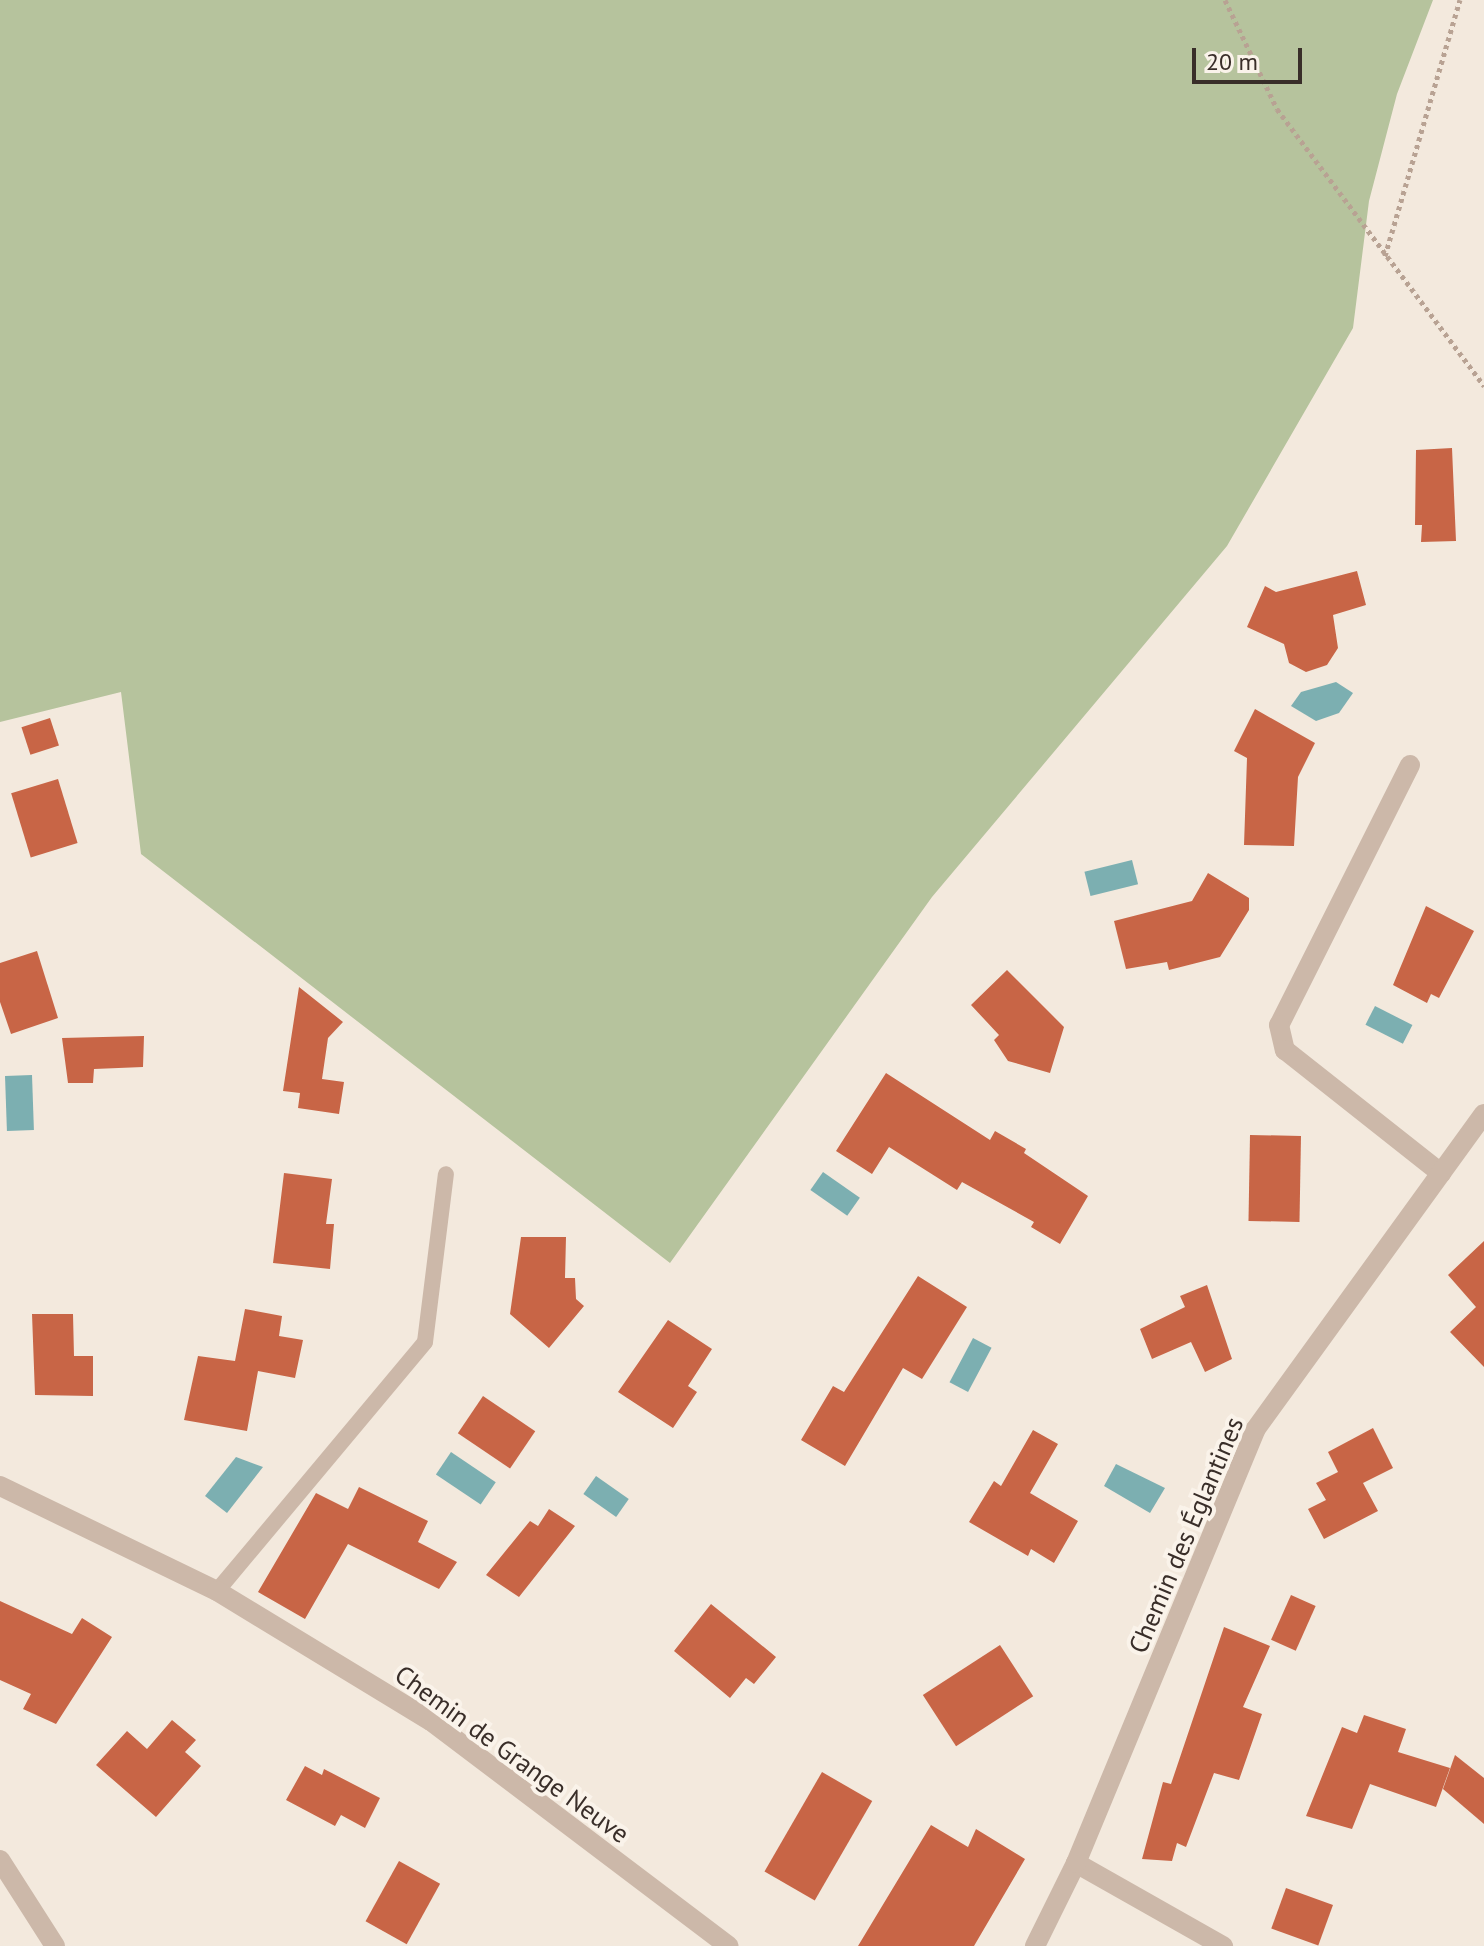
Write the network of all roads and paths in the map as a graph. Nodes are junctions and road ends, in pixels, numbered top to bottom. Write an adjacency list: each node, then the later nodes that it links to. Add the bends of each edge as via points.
1 (1225, 0): 3 (path, via 1277,109)
2 (1460, 0): 3 (path)
3 (1385, 256): 4 (path)
4 (1484, 386)
5 (1410, 765): 7 (street, via 1279,1025 1285,1050)
6 (1484, 1114): 7 (street, Chemin des Églantines)
7 (1441, 1173): 12 (street, Chemin des Églantines, via 1255,1430)
8 (446, 1174): 10 (lane, via 425,1342)
9 (0, 1486): 10 (street, Chemin de Grange Neuve)
10 (217, 1591): 14 (street, Chemin de Grange Neuve, via 431,1721)
11 (0, 1860): 13 (street)
12 (1076, 1863): 15 (street, Chemin des Églantines); 16 (street)
13 (55, 1946)
14 (728, 1946)
15 (1035, 1946)
16 (1223, 1946)

